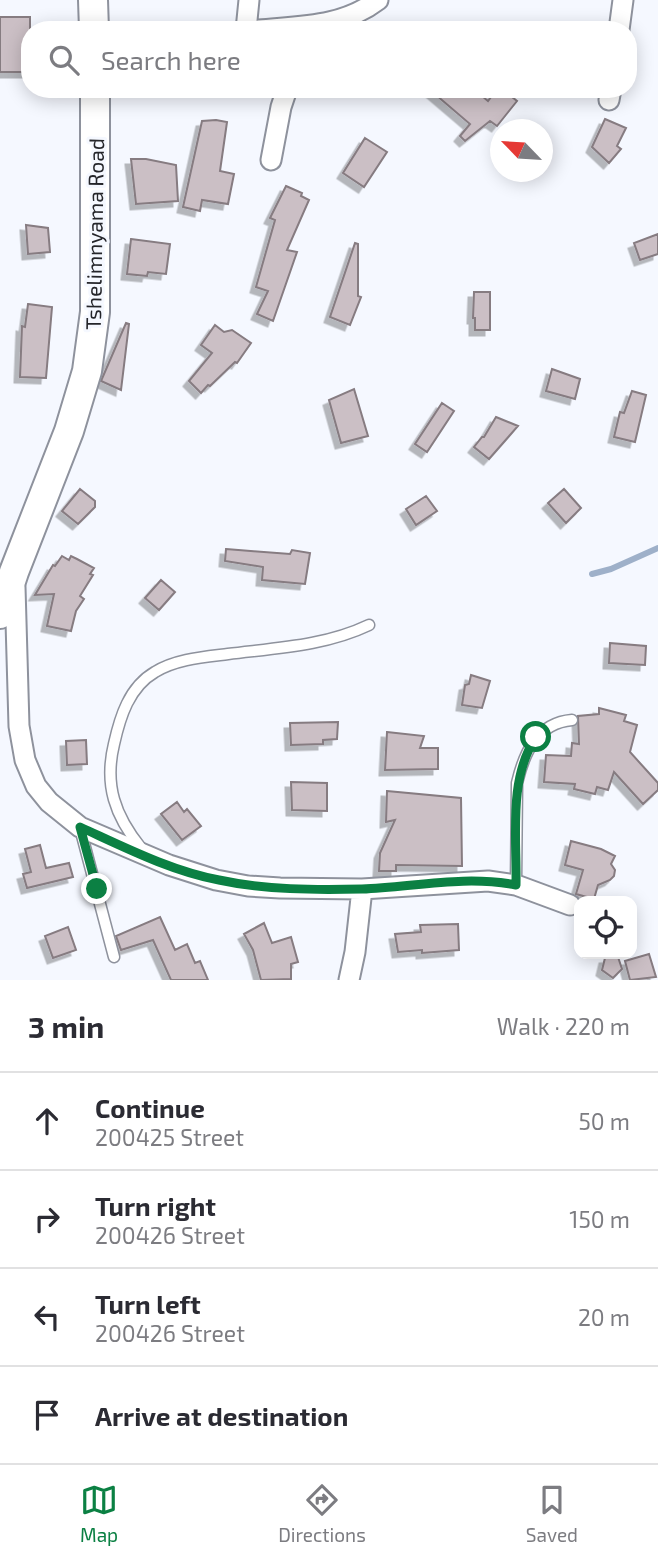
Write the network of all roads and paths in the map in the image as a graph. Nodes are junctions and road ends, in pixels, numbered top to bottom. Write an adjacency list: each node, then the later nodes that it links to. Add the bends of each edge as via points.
1 (93, 0): 5 (street)
2 (249, 0): 6 (street)
3 (378, 0): 7 (street)
4 (623, 0): 8 (street)
5 (94, 21)
6 (247, 21)
7 (338, 21)
8 (620, 21)
9 (95, 98): 12 (street, Tshelimnyama Road, via 95,312 87,371 69,431)
10 (284, 98): 11 (street)
11 (271, 160)
12 (14, 572): 13 (street, Tshelimnyama Road); 16 (street, via 19,726 25,760 49,802)
13 (0, 614)
14 (369, 625): 17 (lane, via 316,643 180,661 154,672 134,691 122,713 109,771 112,796 125,829)
15 (572, 720): 18 (lane, via 544,730 521,767)
16 (80, 827): 17 (street); 21 (lane)
17 (149, 856): 19 (street, via 248,886)
18 (516, 885): 19 (street, via 488,881); 20 (street)
19 (362, 889): 22 (street)
20 (570, 905)
21 (114, 957)
22 (349, 980)

